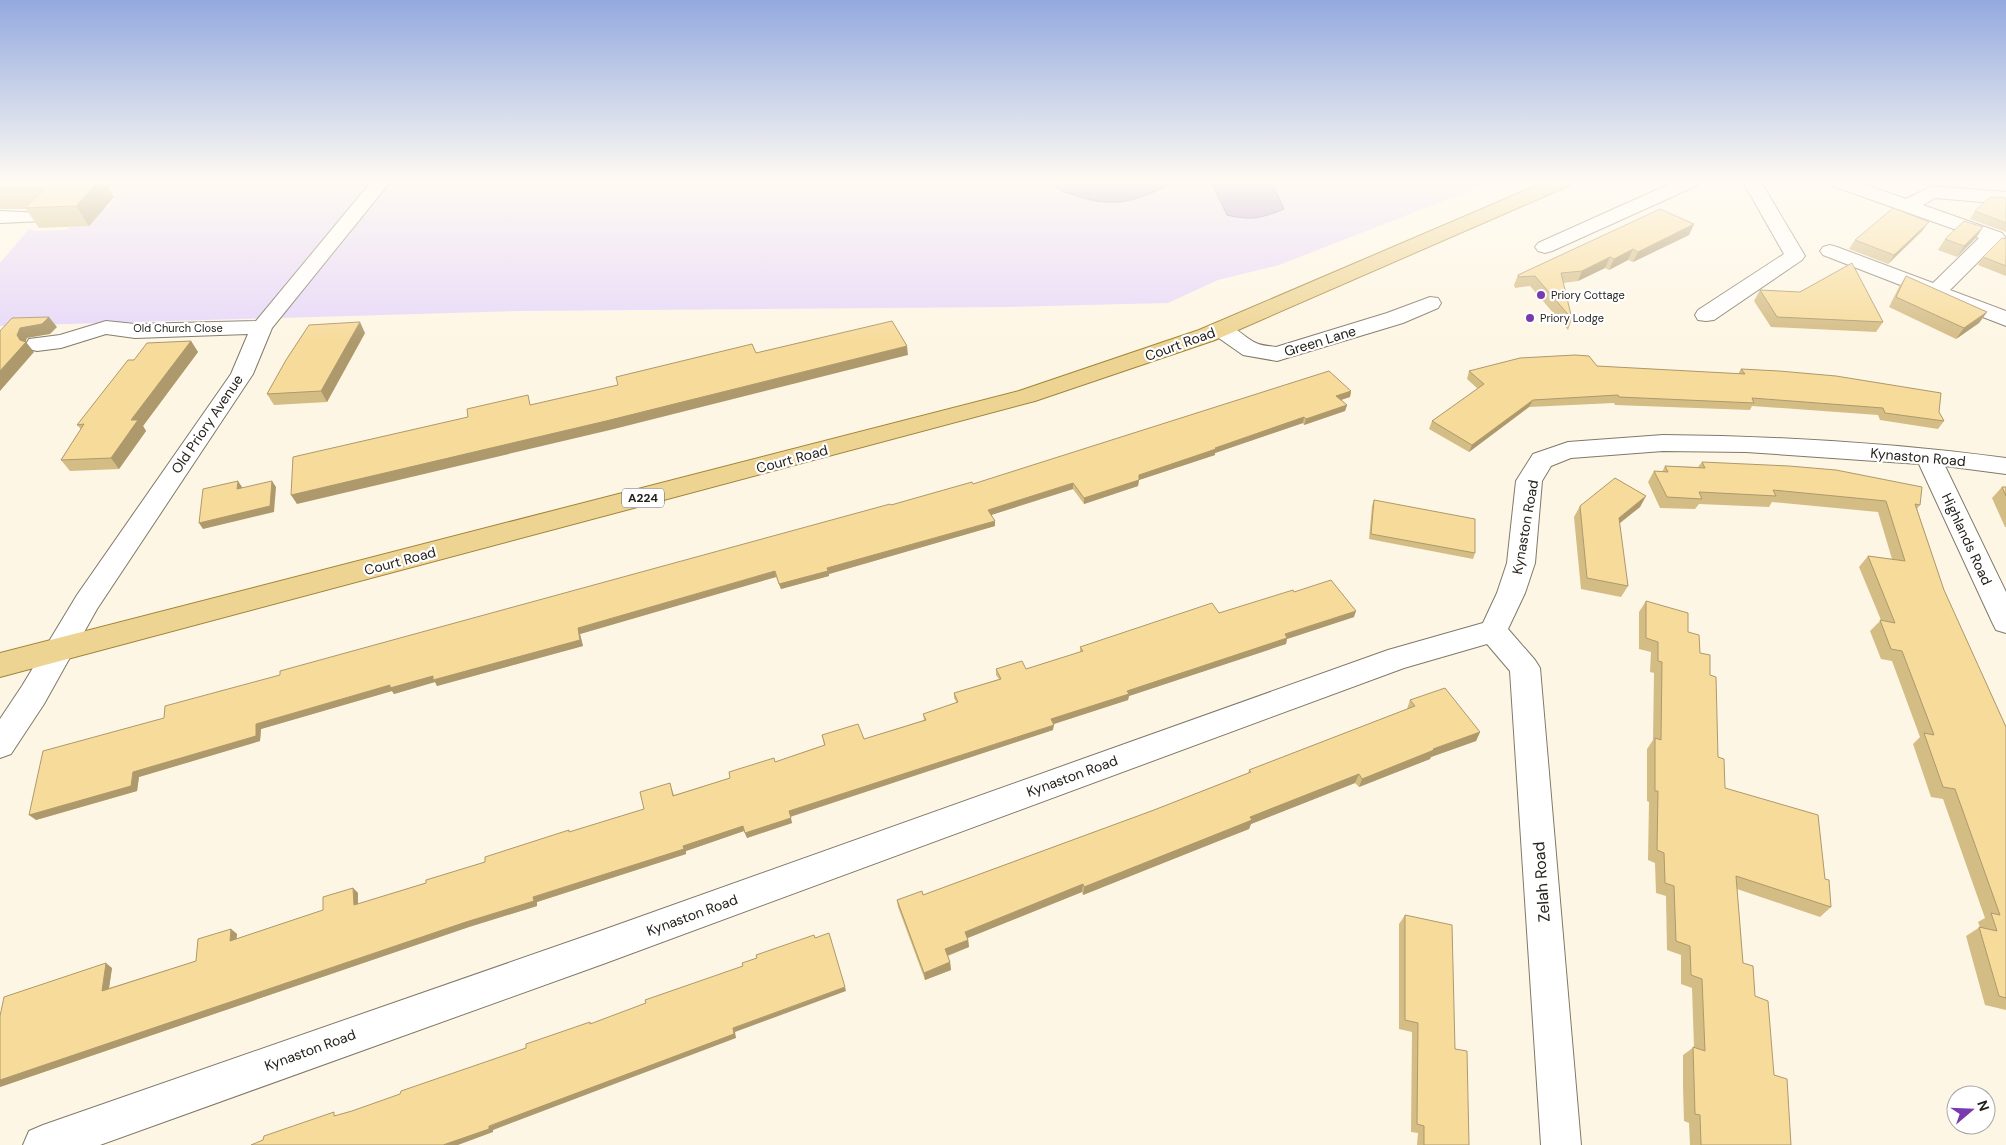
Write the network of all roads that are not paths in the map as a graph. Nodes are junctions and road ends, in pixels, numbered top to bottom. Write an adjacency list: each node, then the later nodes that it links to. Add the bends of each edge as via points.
1 (337, 235): 12 (street, Old Priory Avenue)
2 (1437, 235): 13 (main road, Court Road / A224)
3 (1570, 235): 6 (street)
4 (1783, 235): 10 (street, via 1795,256)
5 (1999, 238): 8 (street)
6 (1544, 247)
7 (1830, 251): 8 (street)
8 (1936, 292): 11 (street)
9 (1434, 309): 13 (street, Green Lane, via 1277,354 1251,350)
10 (1706, 315)
11 (2006, 319)
12 (262, 327): 14 (street, Old Church Close, via 135,331 117,326 98,328 62,341); 19 (street, Old Priory Avenue, via 242,374 88,602)
13 (1221, 329): 19 (main road, Court Road / A224, via 1027,396)
14 (37, 344)
15 (1928, 456): 16 (street, Kynaston Road); 17 (street, Highlands Road); 18 (street, Kynaston Road, via 1746,444 1663,443 1568,450 1542,460 1529,481 1522,563)
16 (2006, 466)
17 (2006, 622)
18 (1493, 631): 22 (street, Kynaston Road, via 1398,658 603,947); 23 (street, Zelah Road, via 1525,668)
19 (60, 650): 20 (main road, Court Road / A224); 21 (street, Old Priory Avenue)
20 (0, 665)
21 (0, 745)
22 (43, 1145)
23 (1561, 1145)

